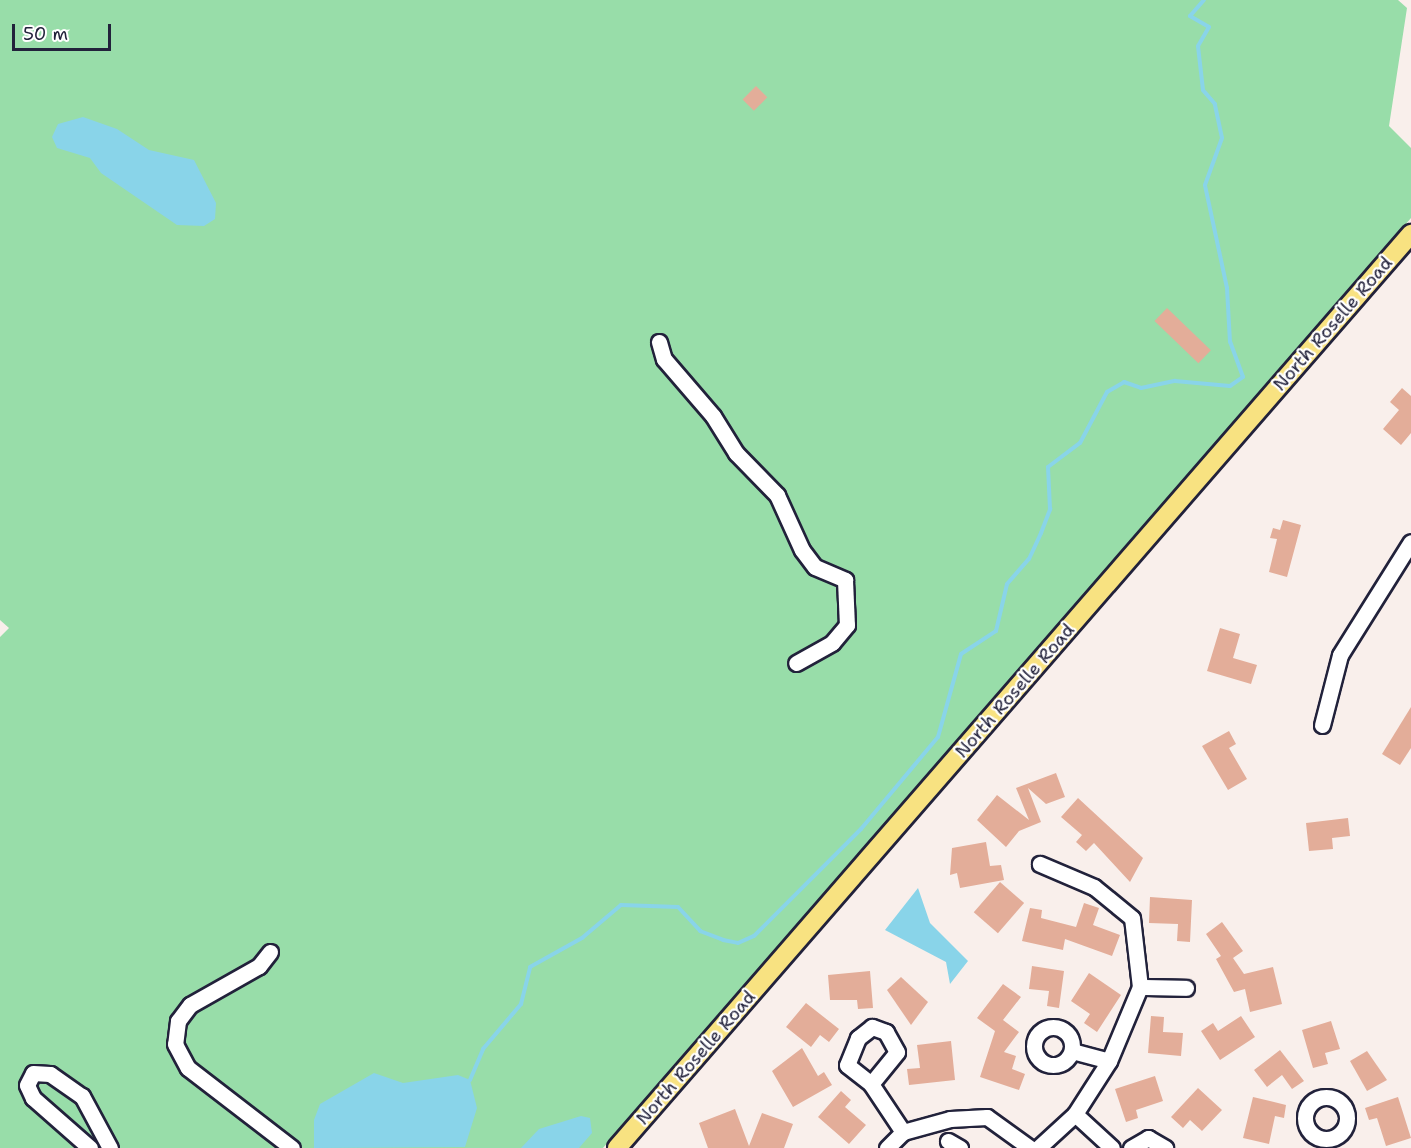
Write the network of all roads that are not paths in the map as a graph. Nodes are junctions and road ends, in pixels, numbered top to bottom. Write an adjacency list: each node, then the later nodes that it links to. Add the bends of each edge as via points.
1 (1411, 234): 19 (main road, North Roselle Road)
2 (659, 342): 4 (street, via 666,362 713,416 735,453 777,495 802,550 818,569 844,580 847,625 832,642)
3 (1411, 542): 5 (street, via 1340,654)
4 (796, 663)
5 (1322, 725)
6 (1040, 864): 8 (street, via 1094,887 1132,918)
7 (270, 952): 18 (street, via 259,966 190,1005 176,1027 175,1044 188,1068)
8 (1140, 987): 9 (street); 11 (street)
9 (1186, 988)
10 (1072, 1051): 11 (street)
11 (1109, 1061): 13 (street)
12 (871, 1084): 15 (street)
13 (1075, 1114): 22 (street); 23 (street)
14 (100, 1126): 16 (street); 16 (street, via 74,1088 46,1072 33,1073 27,1085 33,1098); 17 (street)
15 (903, 1132): 20 (street); 21 (street, via 950,1119 987,1117)
16 (86, 1143)
17 (110, 1148)
18 (292, 1148)
19 (617, 1148)
20 (887, 1148)
21 (1030, 1148)
22 (1038, 1148)
23 (1112, 1148)
24 (1131, 1148): 25 (street, via 1148,1138)
25 (1165, 1148)

